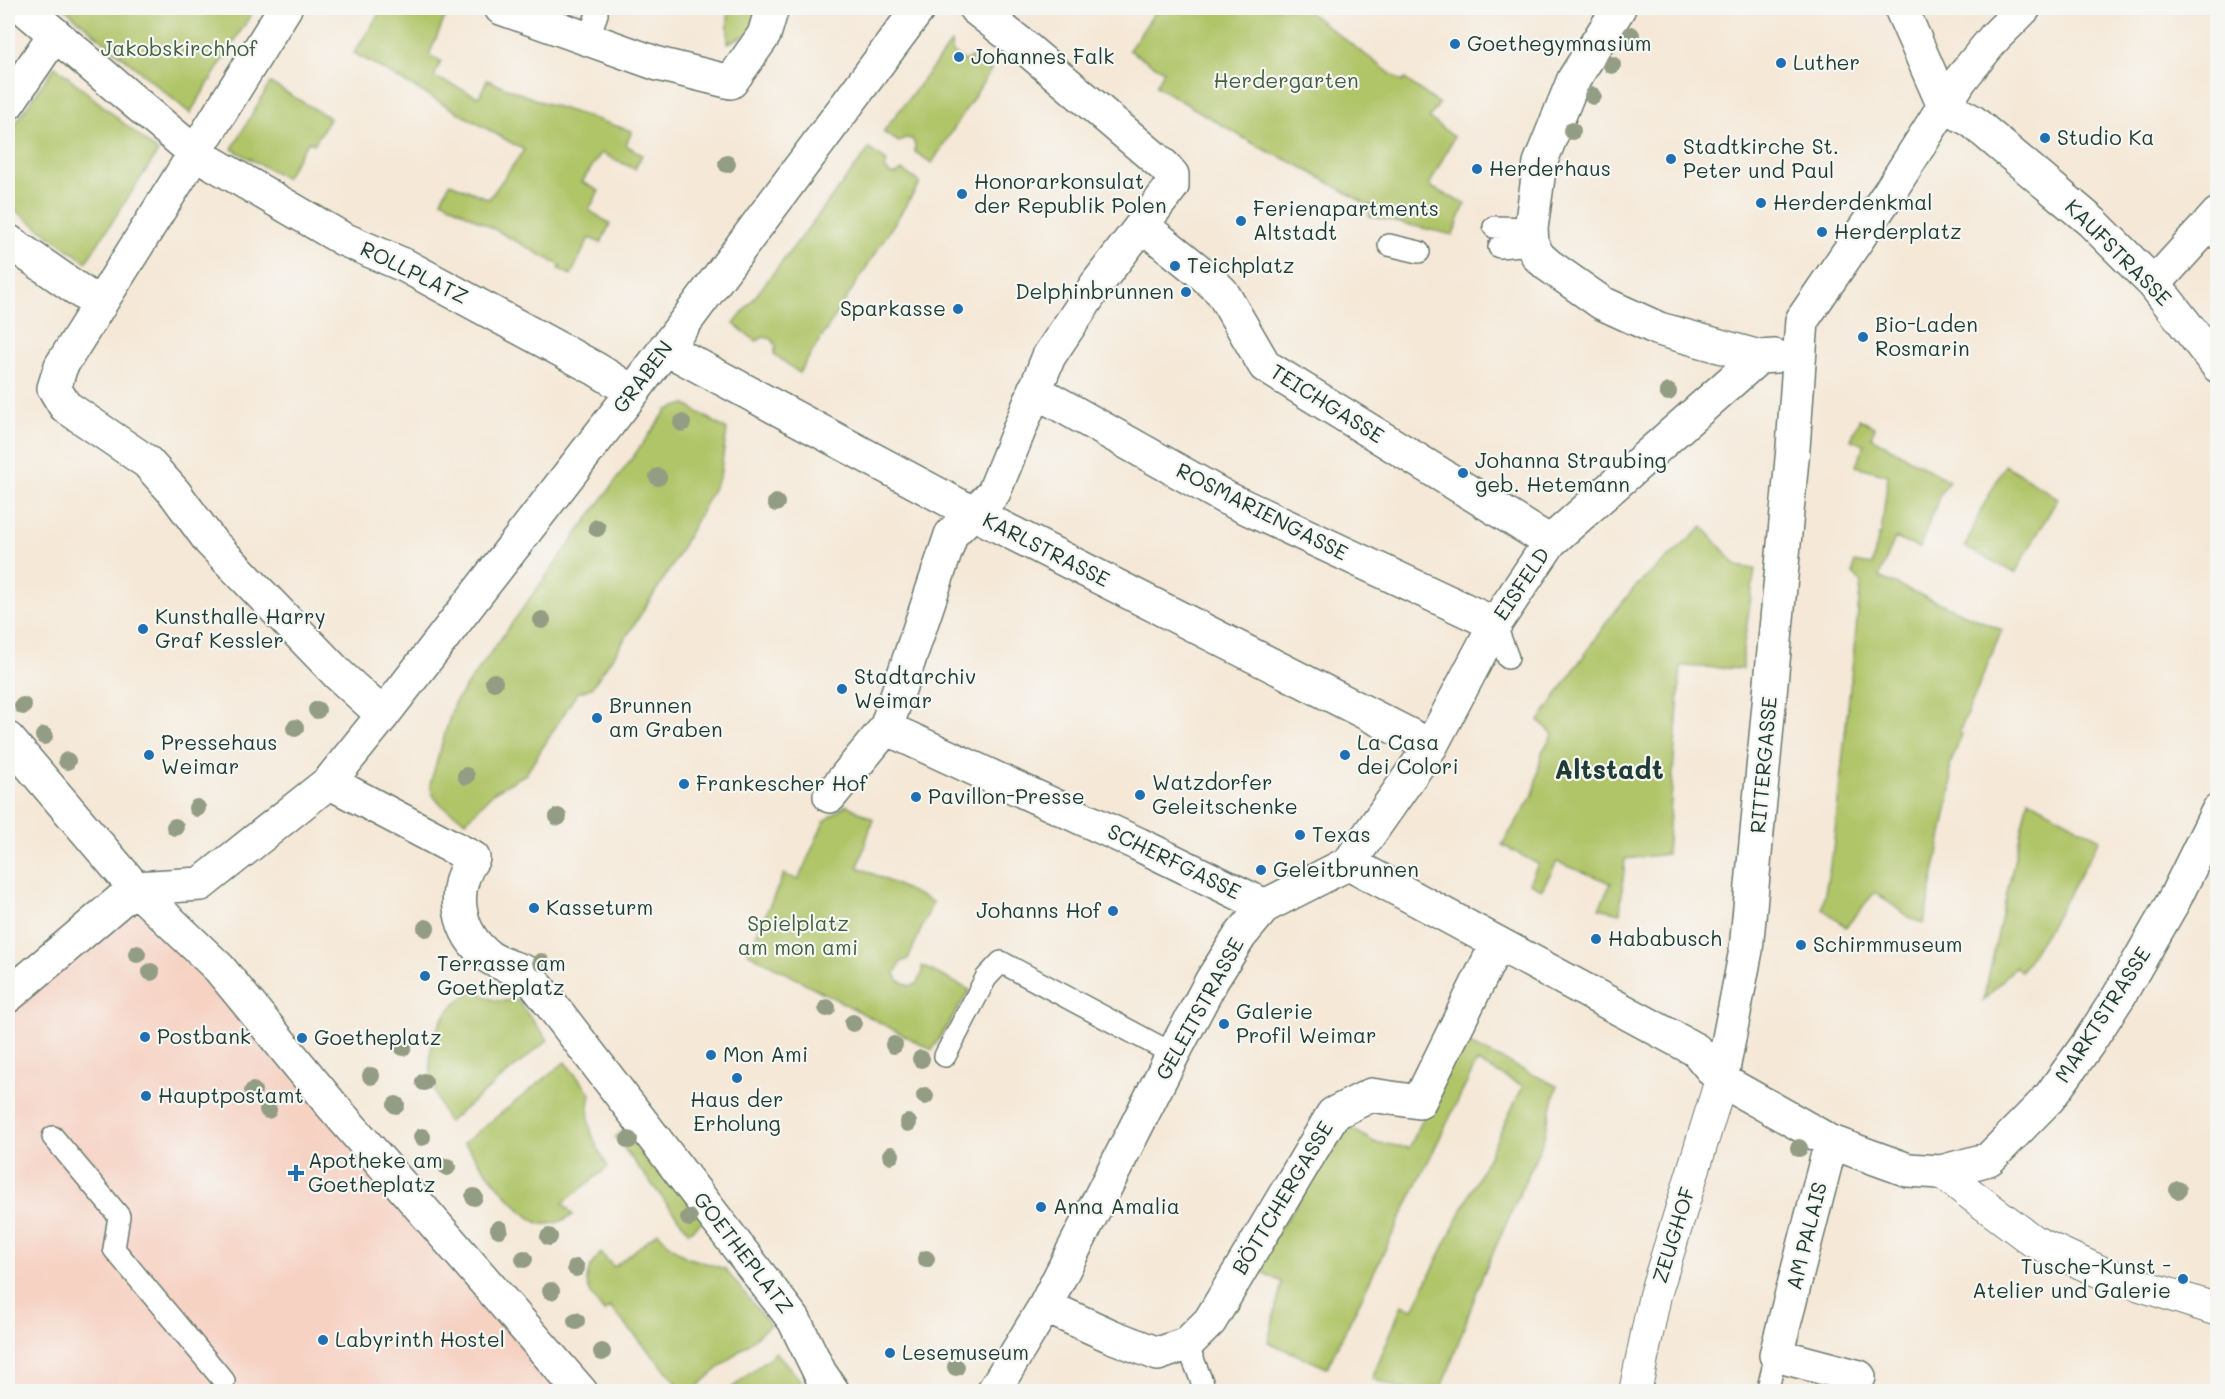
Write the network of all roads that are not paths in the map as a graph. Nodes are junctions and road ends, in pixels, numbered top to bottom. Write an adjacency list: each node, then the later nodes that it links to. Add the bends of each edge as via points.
1 (24, 8): 10 (street, ROLLPLATZ)
2 (285, 8): 13 (street)
3 (501, 8): 4 (street, via 593,26 658,64 731,82 764,35)
4 (772, 8)
5 (920, 8): 23 (street, GRABEN)
6 (975, 8): 15 (street, via 1172,175 1172,186)
7 (1619, 8): 16 (street, via 1574,79 1540,163)
8 (1902, 8): 12 (street)
9 (2024, 8): 12 (street, via 1995,37)
10 (55, 34): 11 (street); 13 (street, ROLLPLATZ)
11 (8, 103)
12 (1944, 106): 21 (street, KAUFSTRASSE, via 1972,121 2092,222); 24 (street, via 1802,320)
13 (195, 153): 22 (street); 28 (street, ROLLPLATZ, via 343,239 406,266)
14 (2217, 214): 21 (street)
15 (1143, 226): 27 (street, via 1097,284 1050,356); 30 (street, TEICHGASSE, via 1222,292 1265,366)
16 (1532, 236): 17 (lane); 25 (street, via 1538,256 1602,303 1659,330)
17 (1497, 237)
18 (8, 241): 22 (street)
19 (1389, 245): 20 (lane)
20 (1419, 252)
21 (2154, 284): 26 (street, KAUFSTRASSE)
22 (100, 305): 33 (street, via 62,366 54,388 65,406 147,462 210,541)
23 (665, 348): 28 (street, GRABEN); 29 (street, KARLSTRASSE)
24 (1800, 355): 25 (street); 47 (street, RITTERGASSE, via 1746,950)
25 (1759, 357): 30 (street, EISFELD)
26 (2217, 366)
27 (1034, 390): 29 (street, via 994,492); 31 (street, ROSMARIENGASSE, via 1226,498)
28 (633, 392): 33 (street, GRABEN)
29 (973, 513): 34 (street, via 951,535); 36 (street, KARLSTRASSE)
30 (1550, 542): 31 (street, EISFELD)
31 (1495, 624): 32 (lane); 36 (street, EISFELD)
32 (1508, 658)
33 (383, 715): 37 (street, GRABEN)
34 (878, 728): 38 (street); 42 (street, SCHERFGASSE, via 1138,844)
35 (8, 739): 41 (street)
36 (1431, 747): 40 (street, EISFELD)
37 (329, 782): 41 (street, via 201,884); 58 (street, GOETHEPLATZ, via 473,858 459,890 459,908 463,925 474,943 490,958 527,973 794,1320)
38 (830, 796)
39 (2217, 811): 50 (street, MARKTSTRASSE, via 2174,900 2119,996 2049,1098 1989,1159)
40 (1349, 863): 42 (street, GELEITSTRASSE); 43 (street)
41 (135, 888): 44 (street); 57 (street, via 219,968)
42 (1265, 906): 45 (street, GELEITSTRASSE, via 1212,980)
43 (1497, 944): 47 (street, via 1696,1050); 53 (street, BÖTTCHERGASSE, via 1419,1102 1371,1095 1333,1114 1210,1321)
44 (8, 996)
45 (1173, 1054): 46 (lane, via 1001,962 986,978); 51 (street, GELEITSTRASSE)
46 (945, 1056)
47 (1721, 1080): 49 (street); 61 (street, ZEUGHOF, via 1655,1294)
48 (53, 1137): 55 (lane, via 119,1216 114,1250)
49 (1831, 1142): 50 (street, MARKTSTRASSE, via 1908,1170); 54 (street, AM PALAIS)
50 (1941, 1172): 52 (street, via 2033,1241 2103,1273)
51 (1045, 1306): 53 (street, BÖTTCHERGASSE, via 1158,1354); 59 (street, GELEITSTRASSE)
52 (2217, 1310)
53 (1187, 1344): 60 (lane)
54 (1776, 1355): 56 (street); 62 (lane)
55 (224, 1381)
56 (1857, 1384)
57 (581, 1392)
58 (833, 1392)
59 (993, 1392)
60 (1206, 1392)
61 (1635, 1392)
62 (1767, 1392)

